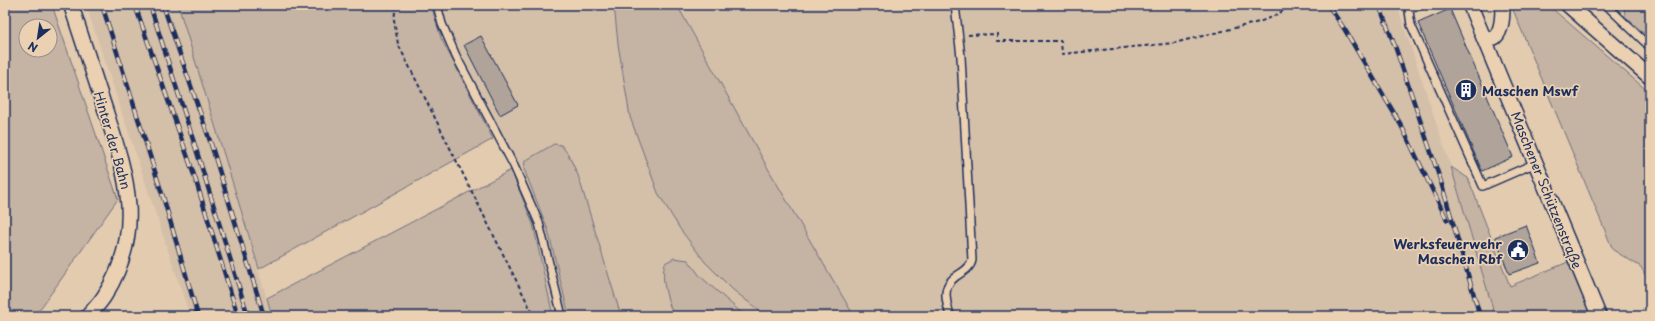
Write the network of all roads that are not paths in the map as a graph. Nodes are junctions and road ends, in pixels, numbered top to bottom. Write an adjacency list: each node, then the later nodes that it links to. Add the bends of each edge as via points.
1 (71, 5): 13 (street, Hinter der Bahn, via 121,158 129,197 128,234 120,267 105,296)
2 (437, 5): 14 (lane, via 456,56 514,166 539,223)
3 (955, 5): 15 (lane, via 972,260 970,267 952,279 947,288)
4 (1421, 5): 12 (lane, via 1409,11 1411,25 1483,186)
5 (1470, 5): 9 (street, Maschener Schützenstraße)
6 (1502, 5): 9 (street, via 1499,31)
7 (1568, 5): 11 (street)
8 (1606, 5): 10 (lane)
9 (1486, 41): 12 (street, Maschener Schützenstraße)
10 (1650, 47)
11 (1650, 77)
12 (1536, 163): 16 (street, Maschener Schützenstraße)
13 (88, 316)
14 (562, 316)
15 (950, 316)
16 (1599, 316)

